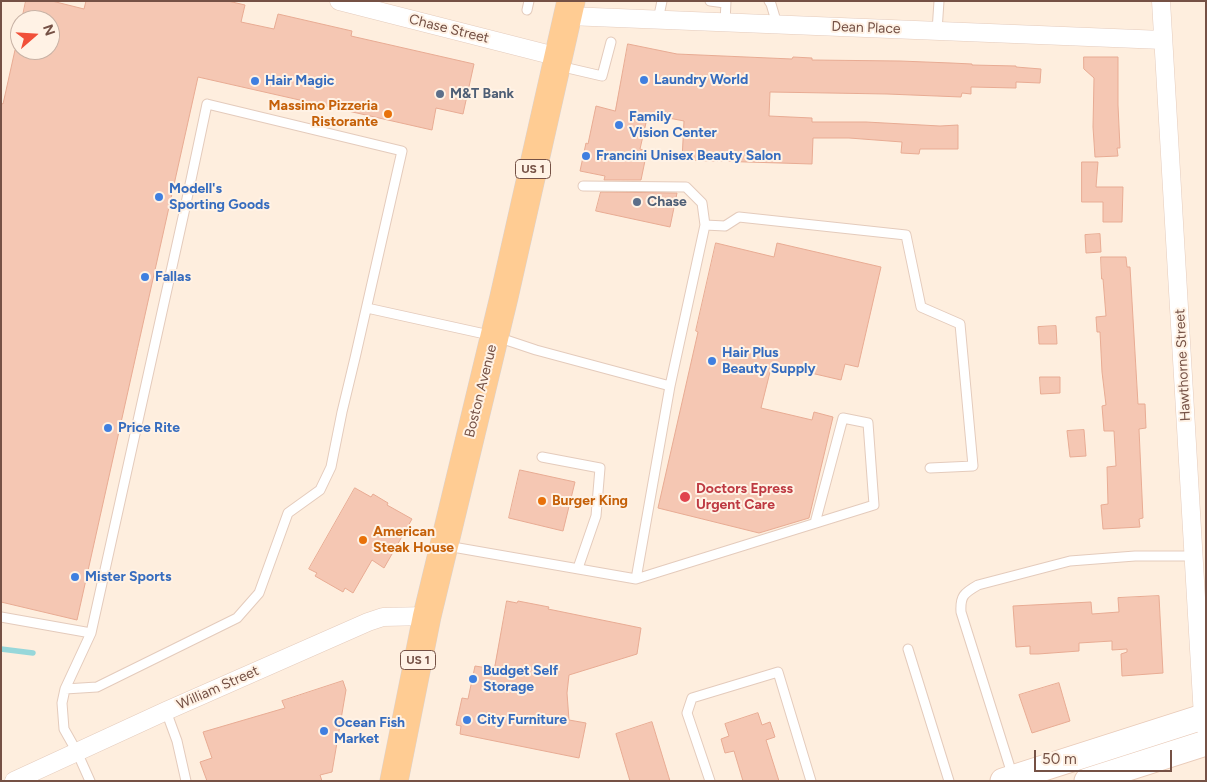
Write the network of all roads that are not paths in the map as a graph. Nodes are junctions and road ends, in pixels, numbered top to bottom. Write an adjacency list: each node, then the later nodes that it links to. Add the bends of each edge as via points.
1 (339, 1): 15 (street, Chase Street)
2 (662, 1): 9 (lane)
3 (710, 1): 7 (lane)
4 (769, 1): 11 (lane)
5 (938, 1): 12 (lane)
6 (1161, 1): 13 (street, Hawthorne Street)
7 (725, 2): 10 (lane)
8 (570, 9): 9 (street, Dean Place); 15 (main road, Boston Avenue / US 1)
9 (658, 20): 10 (street, Dean Place)
10 (725, 23): 11 (street, Dean Place)
11 (777, 24): 12 (street, Dean Place)
12 (937, 31): 13 (street, Dean Place)
13 (1163, 40): 25 (street, Hawthorne Street)
14 (611, 42): 15 (lane, via 602,76)
15 (558, 61): 19 (main road, Boston Avenue / US 1)
16 (583, 186): 17 (lane, via 686,186 702,203)
17 (705, 225): 20 (lane); 22 (lane, via 725,226 739,217 906,235 921,307 960,324 973,466)
18 (367, 308): 19 (lane); 30 (lane, via 402,152 207,104); 32 (lane, via 331,467 320,490 288,512 259,593 237,618 97,687)
19 (494, 336): 20 (lane); 24 (main road, Boston Avenue / US 1)
20 (670, 386): 27 (lane)
21 (542, 457): 26 (lane, via 600,468 596,516)
22 (930, 468)
23 (815, 523): 23 (lane, via 874,504 868,423 843,418); 27 (lane)
24 (443, 545): 26 (lane); 28 (main road, Boston Avenue / US 1)
25 (1194, 556): 34 (street, Hawthorne Street); 37 (lane, via 1070,561 978,585 966,592 960,600 961,612)
26 (578, 568): 27 (lane)
27 (636, 579)
28 (427, 616): 33 (street, William Street, via 382,617 368,622); 41 (main road, Boston Avenue / US 1)
29 (1, 617): 30 (lane)
30 (91, 633): 32 (lane)
31 (908, 649): 44 (lane)
32 (65, 689): 36 (lane, via 62,703 64,729)
33 (166, 711): 36 (street, William Street); 40 (lane)
34 (1205, 721): 37 (main road)
35 (1206, 743): 45 (main road)
36 (77, 752): 38 (street, William Street); 39 (lane)
37 (1008, 779)
38 (14, 781)
39 (90, 781)
40 (186, 781)
41 (394, 781)
42 (710, 781): 43 (lane, via 687,713 692,698 778,672)
43 (811, 781)
44 (949, 781)
45 (1087, 781)

